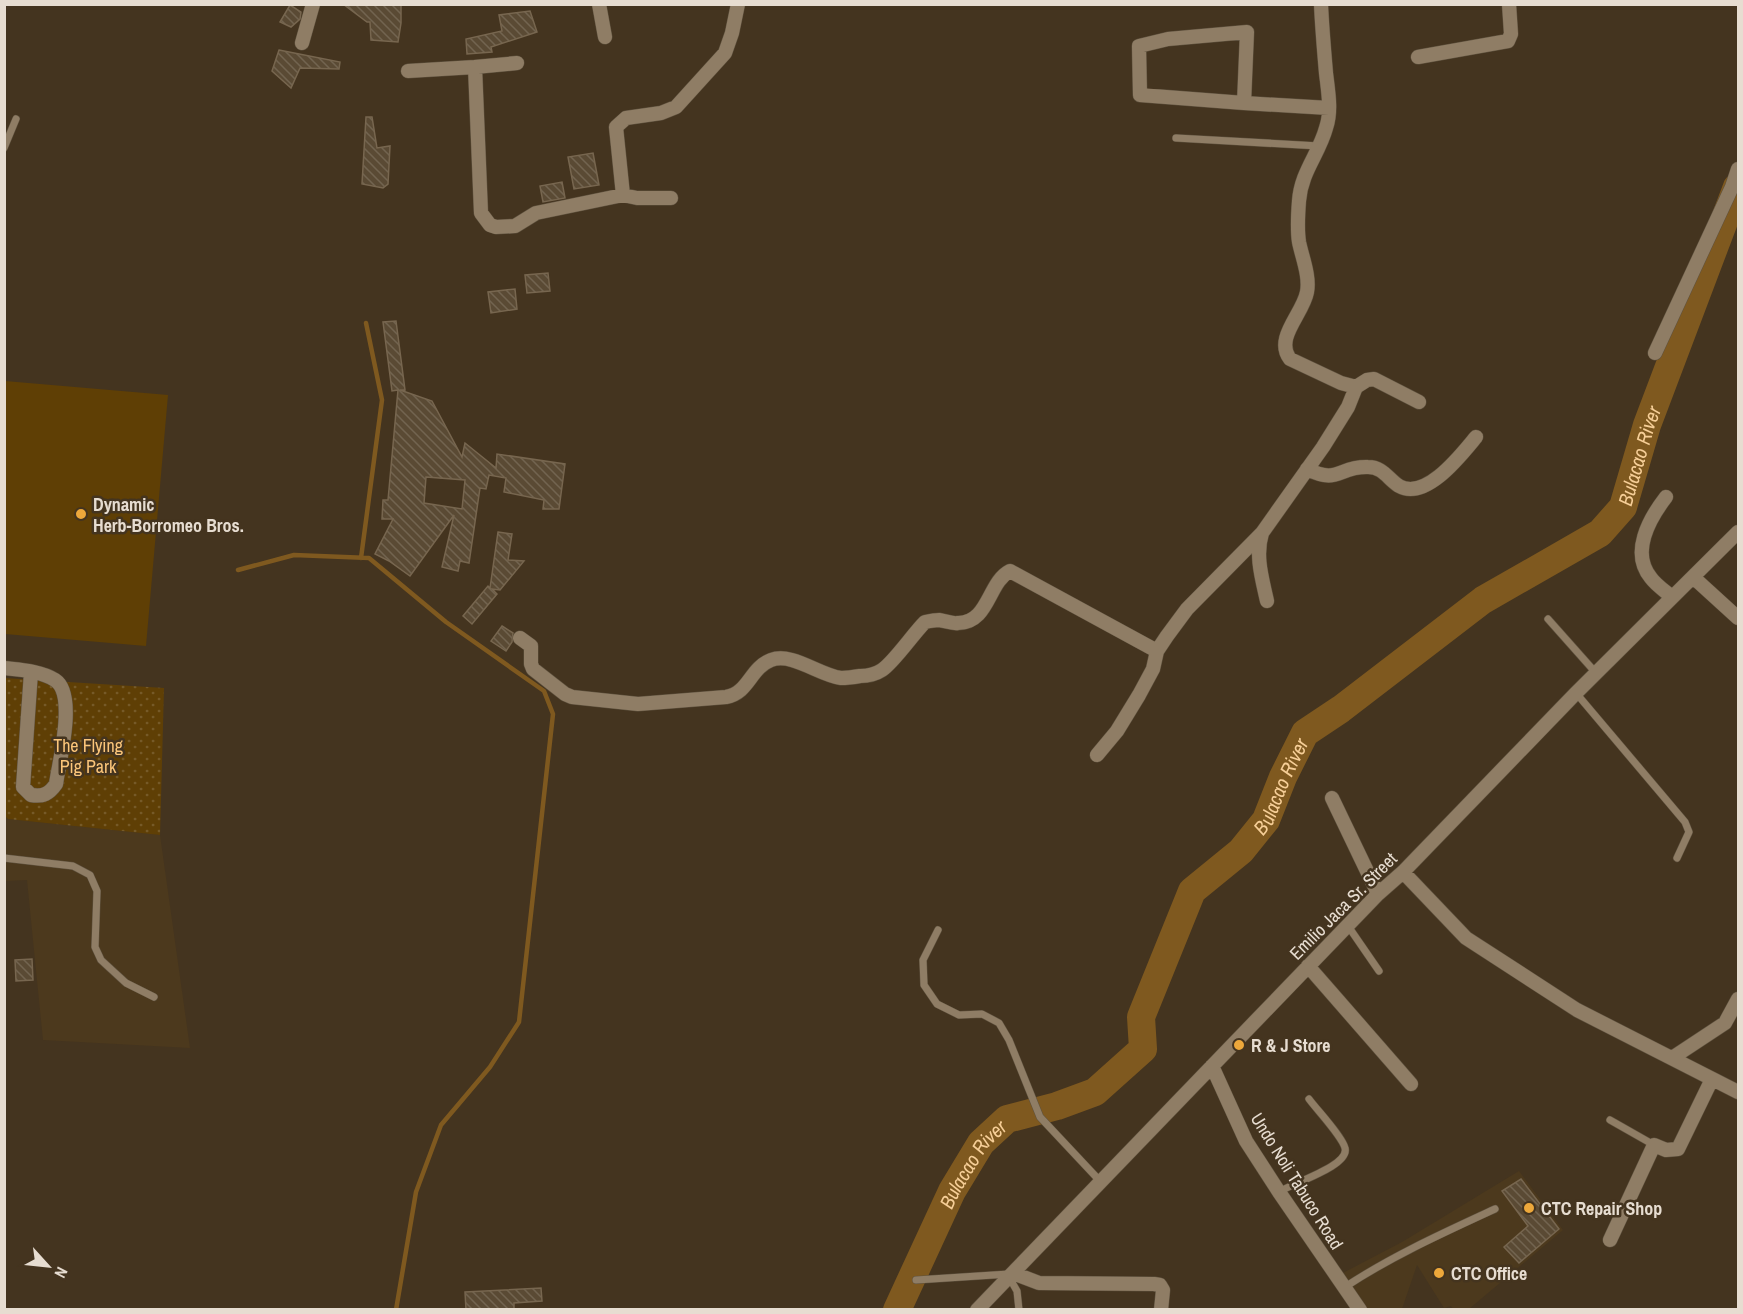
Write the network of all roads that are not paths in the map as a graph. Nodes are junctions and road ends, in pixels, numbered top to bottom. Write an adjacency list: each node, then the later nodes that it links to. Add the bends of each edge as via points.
1 (313, 4): 7 (street)
2 (599, 4): 6 (street)
3 (738, 4): 19 (street, via 725,53 676,107 626,118 616,128)
4 (1320, 4): 13 (street)
5 (1509, 4): 8 (street, via 1508,41)
6 (605, 37)
7 (302, 44)
8 (1418, 57)
9 (518, 63): 10 (street)
10 (475, 67): 11 (street); 19 (street, via 481,213 490,225 515,226 536,213)
11 (408, 71)
12 (1244, 103): 12 (street, via 1140,95 1139,46 1168,39 1247,32); 13 (street)
13 (1329, 108): 16 (street, via 1327,128)
14 (16, 120): 17 (lane)
15 (1176, 138): 16 (lane)
16 (1318, 146): 22 (street, via 1302,181 1299,199 1299,240 1307,290 1286,336 1285,352 1290,359)
17 (4, 148)
18 (1738, 169): 21 (street)
19 (622, 195): 20 (street)
20 (671, 198)
21 (1654, 353)
22 (1356, 387): 23 (street, via 1374,378); 25 (street, via 1348,407)
23 (1419, 402)
24 (1476, 437): 25 (street, via 1441,476 1413,489 1398,485 1372,467 1346,470 1332,477)
25 (1307, 469): 28 (street)
26 (1666, 497): 31 (street, via 1647,529 1641,552 1642,564 1651,579)
27 (1738, 532): 29 (street, Emilio Jaca Sr. Street)
28 (1262, 533): 32 (street, via 1259,559); 36 (street, via 1187,609)
29 (1733, 548): 30 (street, Emilio Jaca Sr. Street)
30 (1693, 577): 31 (street, Emilio Jaca Sr. Street); 33 (street)
31 (1672, 597): 39 (street, Emilio Jaca Sr. Street)
32 (1267, 601)
33 (1738, 618)
34 (1548, 619): 39 (lane)
35 (520, 638): 36 (street, via 531,646 533,669 572,697 638,704 726,697 742,690 759,668 771,660 788,658 841,678 868,676 882,670 925,622 959,624 974,619 1002,575 1010,571)
36 (1157, 651): 41 (street, via 1153,669 1139,695)
37 (4, 668): 38 (street)
38 (31, 672): 38 (street, via 23,788 31,795 41,796 50,793 56,784 66,711 61,685)
39 (1596, 673): 40 (street, Emilio Jaca Sr. Street)
40 (1576, 693): 44 (lane, via 1686,822 1689,832); 45 (street, Emilio Jaca Sr. Street)
41 (1097, 755)
42 (1332, 798): 46 (street)
43 (4, 858): 51 (lane, via 73,866 90,875 98,891 95,947 101,960 126,983)
44 (1677, 858)
45 (1403, 872): 46 (street, Emilio Jaca Sr. Street); 53 (street, via 1466,938 1577,1010)
46 (1378, 894): 47 (street, Emilio Jaca Sr. Street)
47 (1348, 926): 49 (street, Emilio Jaca Sr. Street); 50 (lane)
48 (938, 930): 61 (lane, via 923,960 924,985 938,1004 959,1015 982,1014 999,1023 1040,1117)
49 (1308, 966): 54 (street, Emilio Jaca Sr. Street); 56 (street)
50 (1379, 971)
51 (154, 997)
52 (1738, 999): 53 (street, via 1725,1023)
53 (1672, 1058): 55 (street)
54 (1212, 1066): 61 (street, Emilio Jaca Sr. Street); 62 (street, Undo Noli Tabuco Road, via 1246,1141)
55 (1712, 1079): 57 (street); 60 (street, via 1678,1149 1666,1150)
56 (1411, 1084)
57 (1738, 1092)
58 (1309, 1099): 62 (lane, via 1341,1140 1345,1154 1343,1160)
59 (1610, 1120): 60 (lane)
60 (1654, 1144): 64 (street)
61 (1100, 1181): 65 (street, Emilio Jaca Sr. Street)
62 (1279, 1192): 67 (street, Undo Noli Tabuco Road)
63 (1495, 1209): 67 (lane, via 1424,1241)
64 (1610, 1240)
65 (1011, 1275): 66 (lane); 68 (street, Emilio Jaca Sr. Street); 69 (lane); 70 (street, via 1039,1283 1160,1285)
66 (916, 1280)
67 (1345, 1287): 71 (street, Undo Noli Tabuco Road)
68 (977, 1310)
69 (1018, 1310)
70 (1161, 1310)
71 (1360, 1310)

